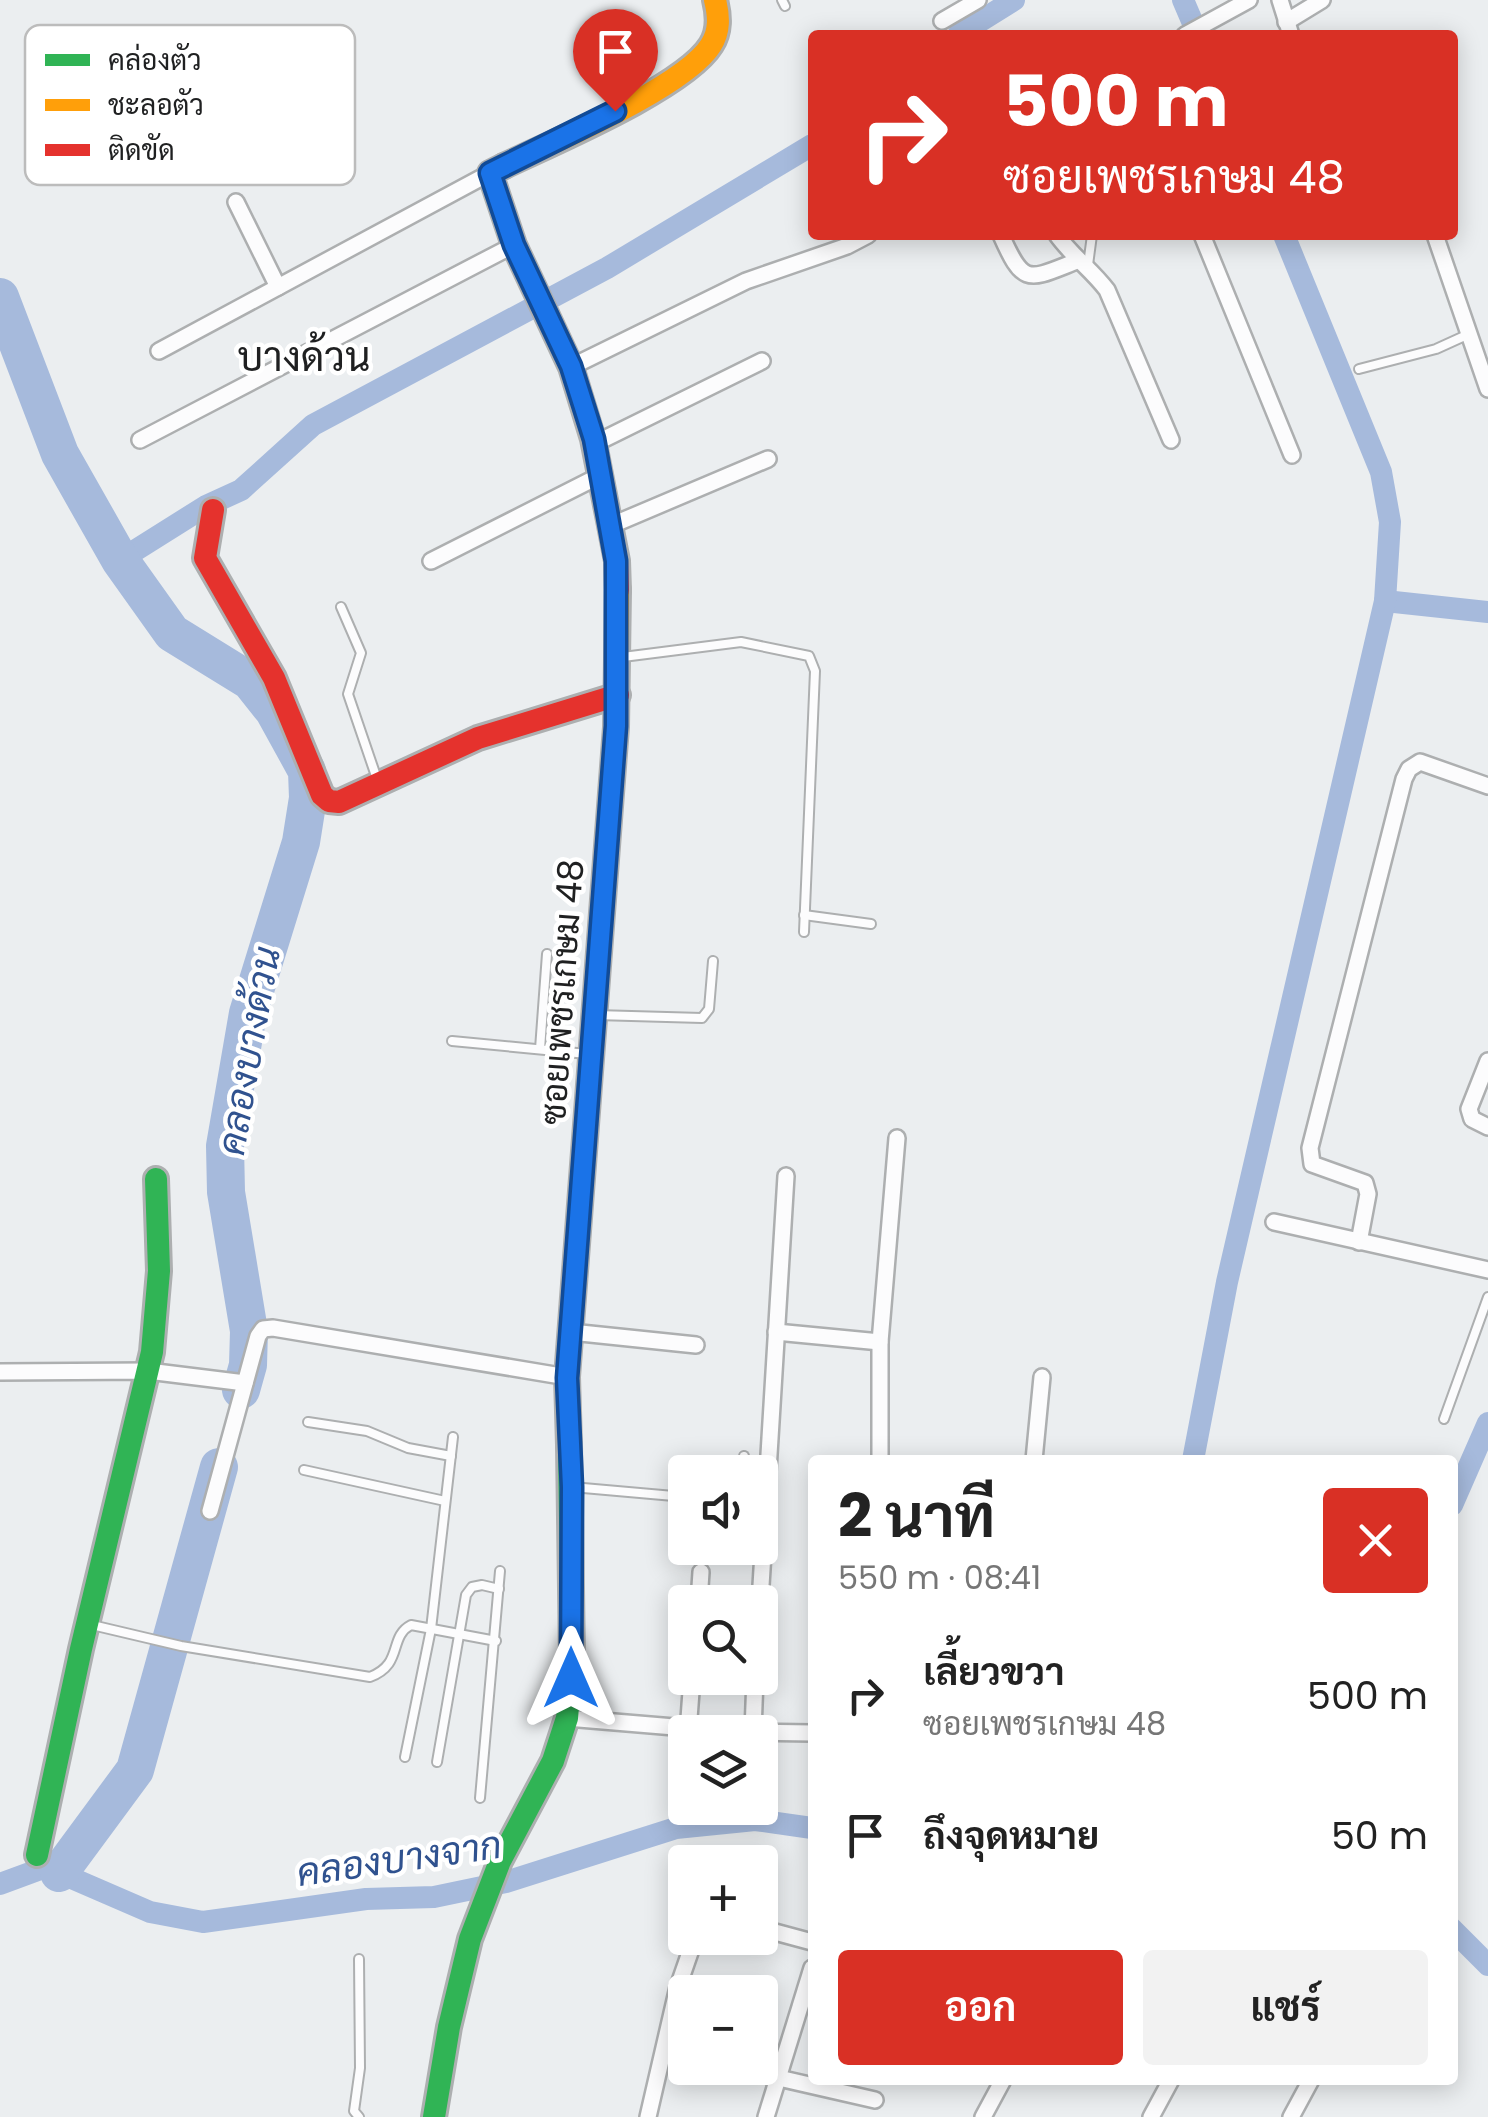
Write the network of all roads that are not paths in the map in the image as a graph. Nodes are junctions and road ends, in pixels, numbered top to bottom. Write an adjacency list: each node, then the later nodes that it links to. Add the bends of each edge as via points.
1 (715, 0): 9 (street, via 716,36 684,70 646,96)
2 (978, 0): 6 (street)
3 (1249, 0): 8 (street)
4 (1280, 0): 7 (street)
5 (1322, 0): 7 (street)
6 (942, 21)
7 (1288, 28)
8 (1193, 30)
9 (490, 173): 17 (street, ซอยเพชรเกษม 48); 19 (street)
10 (236, 202): 19 (street)
11 (1003, 240): 18 (street, via 1024,274)
12 (1061, 240): 18 (street)
13 (1090, 240): 18 (lane)
14 (1204, 240): 29 (street)
15 (1437, 240): 20 (street)
16 (845, 241): 23 (street)
17 (514, 245): 23 (street, ซอยเพชรเกษม 48); 26 (street)
18 (1082, 265): 27 (street, via 1107,290)
19 (278, 287): 21 (street)
20 (1471, 333): 24 (lane); 25 (street)
21 (158, 352)
22 (762, 361): 28 (street)
23 (571, 366): 28 (street, ซอยเพชรเกษม 48)
24 (1359, 368)
25 (1488, 388)
26 (140, 440)
27 (1171, 440)
28 (594, 444): 31 (street, ซอยเพชรเกษม 48)
29 (1292, 455)
30 (768, 459): 33 (street)
31 (601, 474): 33 (street, ซอยเพชรเกษม 48); 34 (street)
32 (214, 510): 38 (street, via 205,558 266,661 322,795 339,802)
33 (612, 525): 36 (street, ซอยเพชรเกษม 48)
34 (431, 561)
35 (341, 608): 38 (lane, via 360,653 348,694)
36 (619, 658): 37 (street, ซอยเพชรเกษม 48); 40 (lane, via 742,642 809,656 815,671)
37 (618, 695): 38 (street, via 478,738); 45 (street, ซอยเพชรเกษม 48)
38 (378, 783)
39 (1488, 786): 55 (street, via 1420,762 1404,780 1310,1148 1312,1164 1365,1183)
40 (804, 915): 41 (lane); 42 (lane)
41 (871, 924)
42 (804, 932)
43 (547, 954): 47 (lane)
44 (713, 960): 45 (lane, via 709,1009 702,1018)
45 (596, 1014): 48 (street, ซอยเพชรเกษม 48)
46 (452, 1041): 47 (lane)
47 (540, 1049): 48 (lane)
48 (593, 1054): 58 (street, ซอยเพชรเกษม 48)
49 (1488, 1062): 50 (street, via 1469,1109 1472,1120)
50 (1488, 1127)
51 (897, 1138): 60 (street)
52 (786, 1176): 59 (street)
53 (156, 1180): 62 (street, via 159,1271)
54 (1274, 1222): 55 (street)
55 (1359, 1242): 56 (street)
56 (1488, 1270)
57 (1488, 1297): 67 (lane)
58 (570, 1332): 61 (street); 65 (street, ซอยเพชรเกษม 48)
59 (776, 1332): 60 (street); 81 (street)
60 (880, 1342): 70 (street)
61 (696, 1345)
62 (148, 1371): 63 (street); 66 (street); 83 (street)
63 (0, 1372)
64 (1042, 1377): 71 (street)
65 (567, 1378): 66 (street, via 273,1328 258,1336); 74 (street, ซอยเพชรเกษม 48)
66 (240, 1382): 77 (street)
67 (1444, 1419)
68 (308, 1422): 72 (lane)
69 (453, 1437): 72 (lane)
70 (880, 1455)
71 (1034, 1455)
72 (451, 1456): 76 (lane)
73 (304, 1470): 76 (lane)
74 (572, 1487): 75 (lane); 87 (street, ซอยเพชรเกษม 48)
75 (668, 1495)
76 (445, 1501): 84 (lane)
77 (210, 1510)
78 (500, 1571): 82 (lane)
79 (701, 1572): 80 (street)
80 (700, 1585)
81 (761, 1585)
82 (499, 1589): 85 (lane, via 472,1587); 86 (lane)
83 (88, 1624): 84 (lane, via 370,1676 395,1658 404,1628); 94 (street)
84 (431, 1629): 85 (lane); 91 (lane)
85 (462, 1634): 86 (lane); 92 (lane)
86 (496, 1641): 93 (lane)
87 (567, 1718): 88 (street); 110 (street, ซอยเพชรเกษม 48, via 553,1766 491,1880 462,1958)
88 (668, 1729)
89 (778, 1732): 90 (street)
90 (808, 1732)
91 (406, 1757)
92 (437, 1762)
93 (480, 1798)
94 (37, 1855)
95 (778, 1933): 96 (street)
96 (808, 1941)
97 (689, 1955): 100 (street)
98 (359, 1960): 109 (lane, via 354,2111)
99 (808, 1981): 101 (street)
100 (666, 2050): 111 (street)
101 (778, 2078): 103 (street)
102 (776, 2085): 112 (street)
103 (808, 2085)
104 (809, 2085): 108 (street)
105 (1000, 2085): 113 (street)
106 (1168, 2085): 114 (street)
107 (1307, 2085): 115 (street)
108 (876, 2100)
109 (360, 2117)
110 (434, 2117)
111 (648, 2117)
112 (766, 2117)
113 (983, 2117)
114 (1152, 2117)
115 (1291, 2117)

